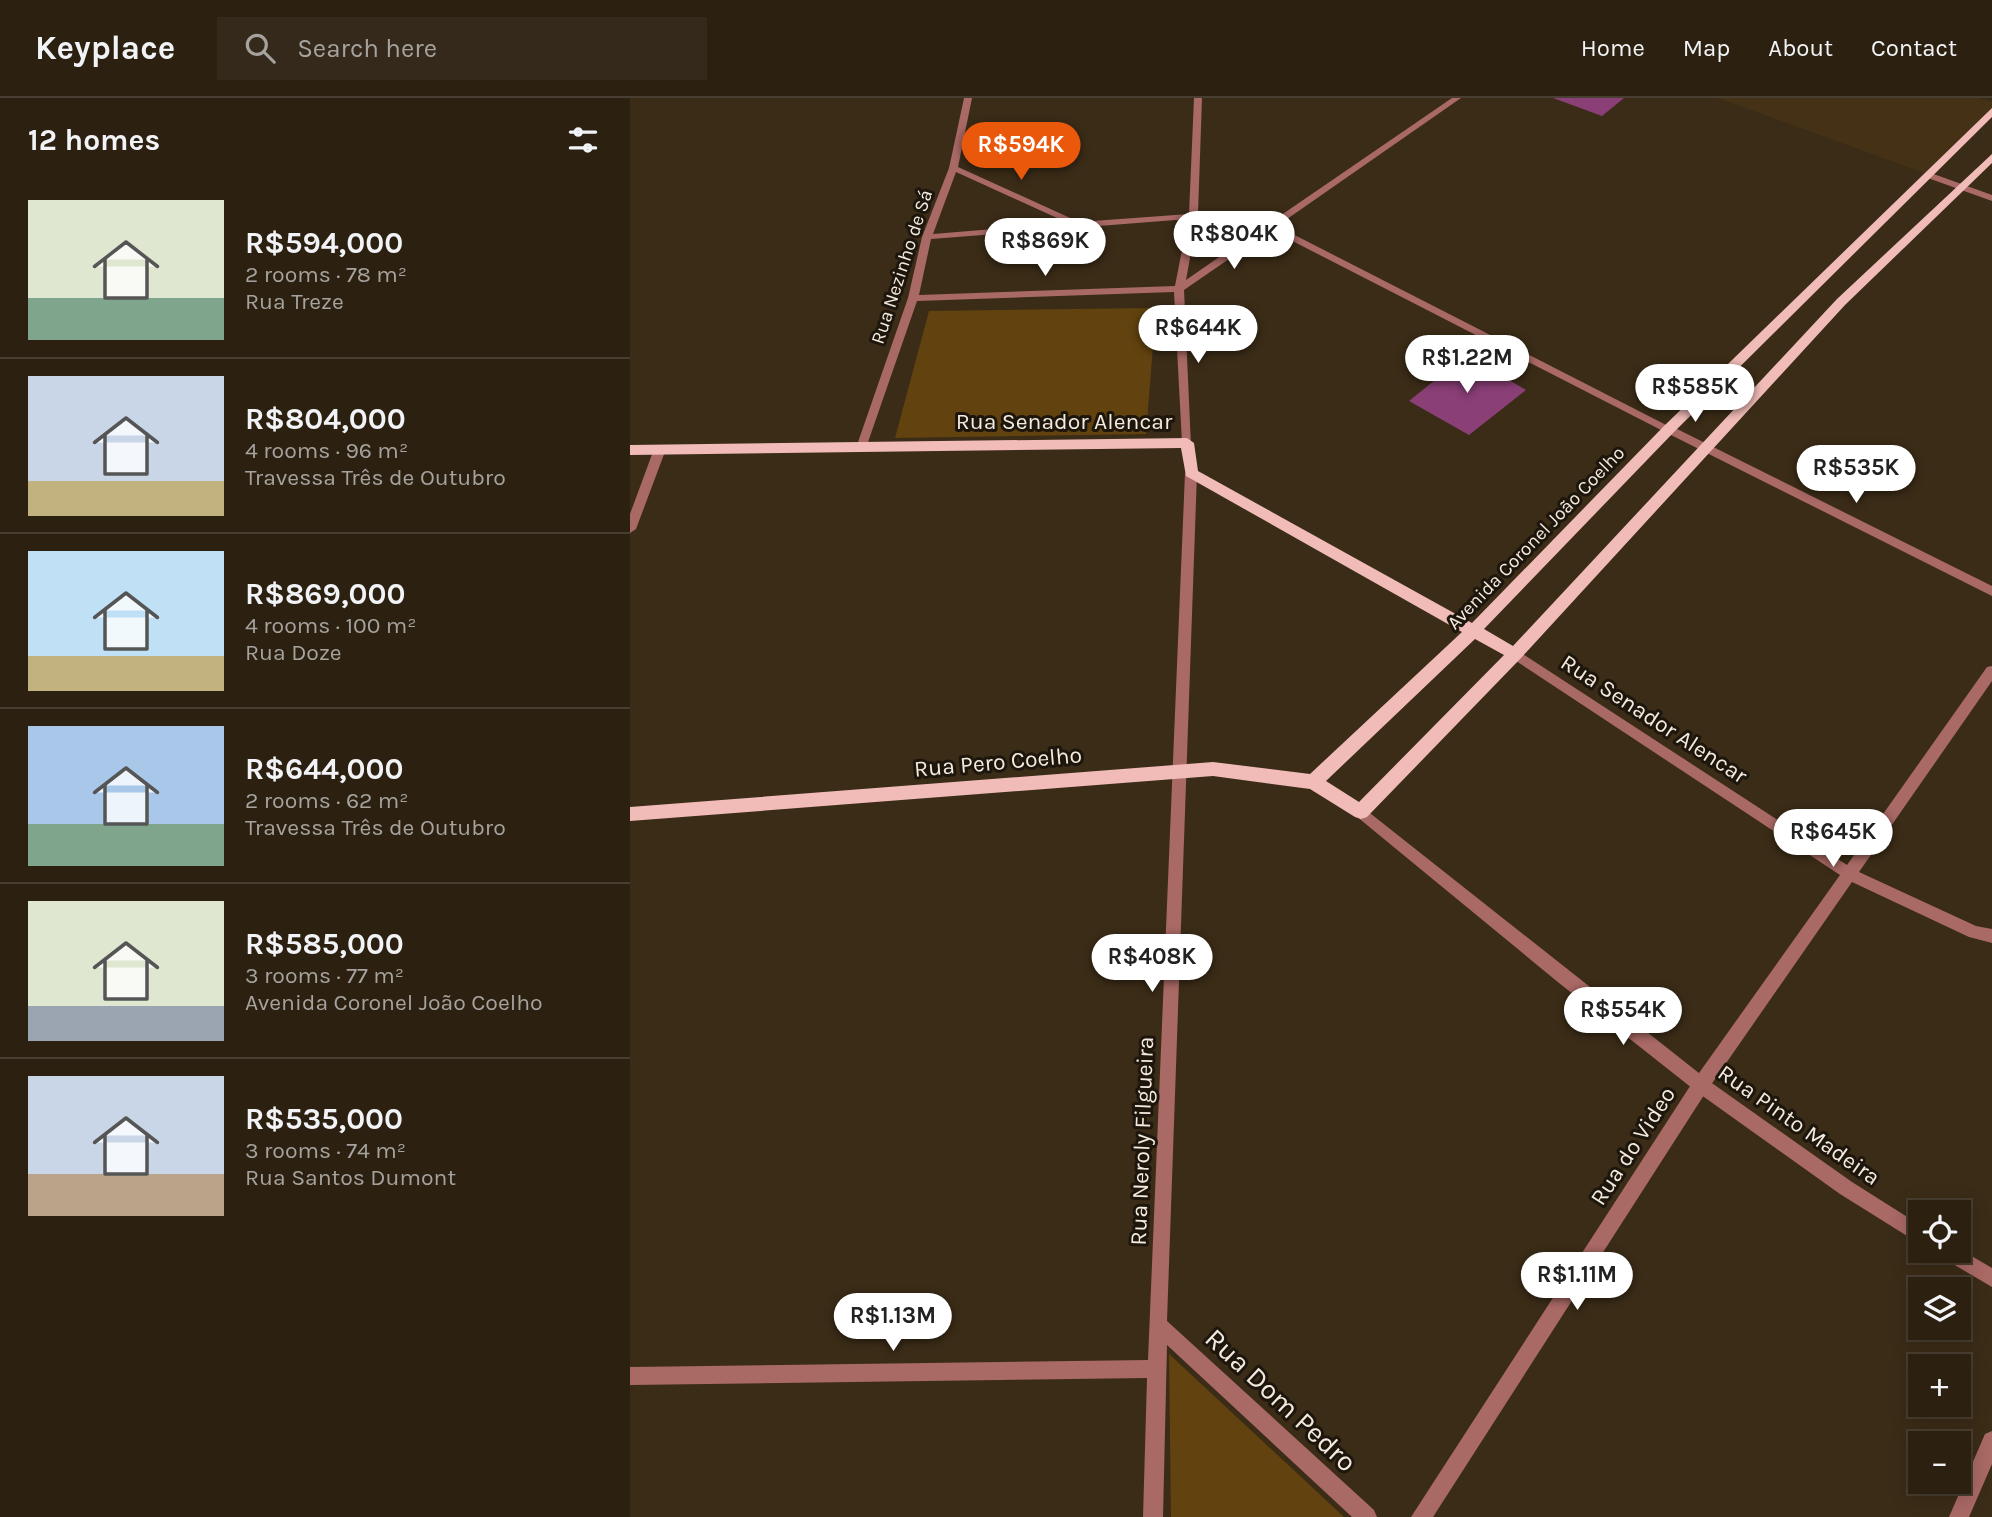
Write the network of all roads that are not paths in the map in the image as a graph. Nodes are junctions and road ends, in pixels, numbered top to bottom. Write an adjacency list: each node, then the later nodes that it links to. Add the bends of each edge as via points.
1 (968, 98): 6 (street, Rua Nezinho de Sá)
2 (1198, 98): 10 (street)
3 (1457, 98): 12 (street)
4 (1992, 111): 7 (main road, Avenida Coronel João Coelho)
5 (1992, 157): 8 (main road, Avenida Coronel João Coelho)
6 (953, 168): 11 (street); 13 (street, Rua Nezinho de Sá)
7 (1928, 175): 8 (street); 15 (main road, Avenida Coronel João Coelho)
8 (1962, 187): 9 (street); 15 (main road, Avenida Coronel João Coelho)
9 (1992, 198)
10 (1193, 216): 11 (street); 12 (street); 14 (street)
11 (1076, 223): 13 (street)
12 (1272, 227): 14 (street); 17 (street)
13 (927, 237): 16 (street, Rua Nezinho de Sá)
14 (1179, 289): 16 (street); 18 (street)
15 (1827, 296): 17 (main road, Avenida Coronel João Coelho); 20 (main road, Avenida Coronel João Coelho)
16 (913, 298): 19 (street, Rua Nezinho de Sá)
17 (1669, 429): 20 (street); 26 (main road, Avenida Coronel João Coelho)
18 (1187, 443): 19 (main road, Rua Senador Alencar); 23 (main road, Rua Senador Alencar)
19 (862, 445): 21 (main road, Rua Senador Alencar)
20 (1706, 447): 25 (street); 27 (main road, Avenida Coronel João Coelho)
21 (660, 449): 22 (main road, Rua Senador Alencar); 24 (street)
22 (630, 450)
23 (1191, 473): 26 (main road); 29 (street, Rua Neroly Filgueira)
24 (630, 529)
25 (1992, 591)
26 (1473, 631): 27 (main road); 30 (main road, Avenida Coronel João Coelho)
27 (1515, 654): 31 (main road, Avenida Coronel João Coelho); 33 (street, Rua Senador Alencar)
28 (1992, 671): 33 (street, Rua do Video)
29 (1179, 771): 30 (main road, Rua Pero Coelho, via 1213,769); 32 (main road, Rua Pero Coelho); 39 (street, Rua Neroly Filgueira)
30 (1313, 782): 31 (main road, Rua Pero Coelho)
31 (1362, 811): 35 (street, Rua Pinto Madeira)
32 (630, 814)
33 (1851, 875): 34 (street, Rua Senador Alencar); 35 (street, Rua do Video)
34 (1992, 936)
35 (1700, 1086): 36 (street, Rua Pinto Madeira); 45 (street, Rua do Video)
36 (1908, 1228)
37 (1967, 1263): 38 (street)
38 (1992, 1278)
39 (1158, 1325): 40 (street, Rua Neroly Filgueira); 44 (street, Rua Dom Pedro)
40 (1157, 1369): 41 (street); 43 (street, Rua Neroly Filgueira)
41 (630, 1376)
42 (1992, 1441): 46 (street)
43 (1153, 1517)
44 (1367, 1517)
45 (1421, 1517)
46 (1959, 1517)

